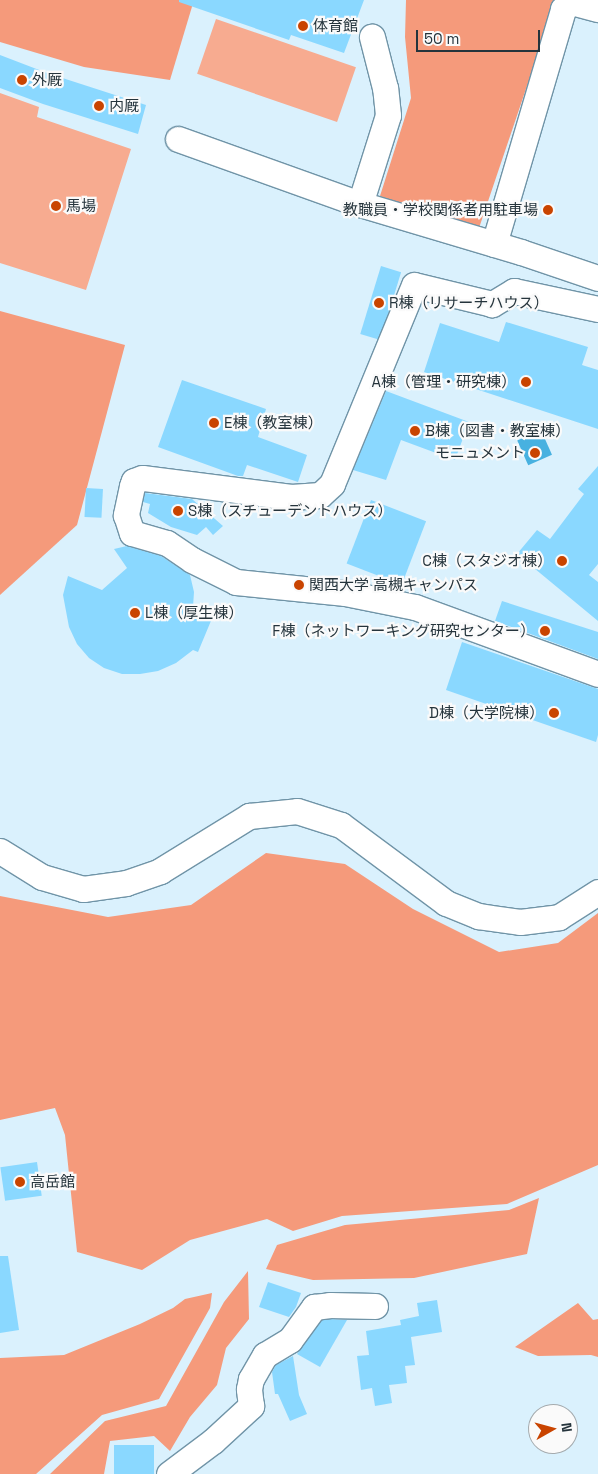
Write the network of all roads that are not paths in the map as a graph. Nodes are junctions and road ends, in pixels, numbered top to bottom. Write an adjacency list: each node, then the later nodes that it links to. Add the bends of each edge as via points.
1 (598, 10): 5 (street, via 571,2 563,10)
2 (372, 38): 4 (street, via 385,88 388,115)
3 (178, 139): 4 (street)
4 (360, 204): 5 (street)
5 (494, 244): 6 (street)
6 (598, 278)
7 (598, 309): 8 (street, via 514,290 492,304 414,285 332,484 320,495 291,497 142,478 134,481 126,515 132,533 167,542 192,560 236,582 345,593 414,607)
8 (598, 674)
9 (0, 851): 10 (street, via 42,877 83,889 126,883 160,871 250,816 297,811 341,825 446,903 478,916 520,922 559,917)
10 (598, 892)
11 (376, 1306): 12 (street, via 314,1307 290,1340 265,1355 251,1378 251,1406 213,1441)
12 (169, 1474)

